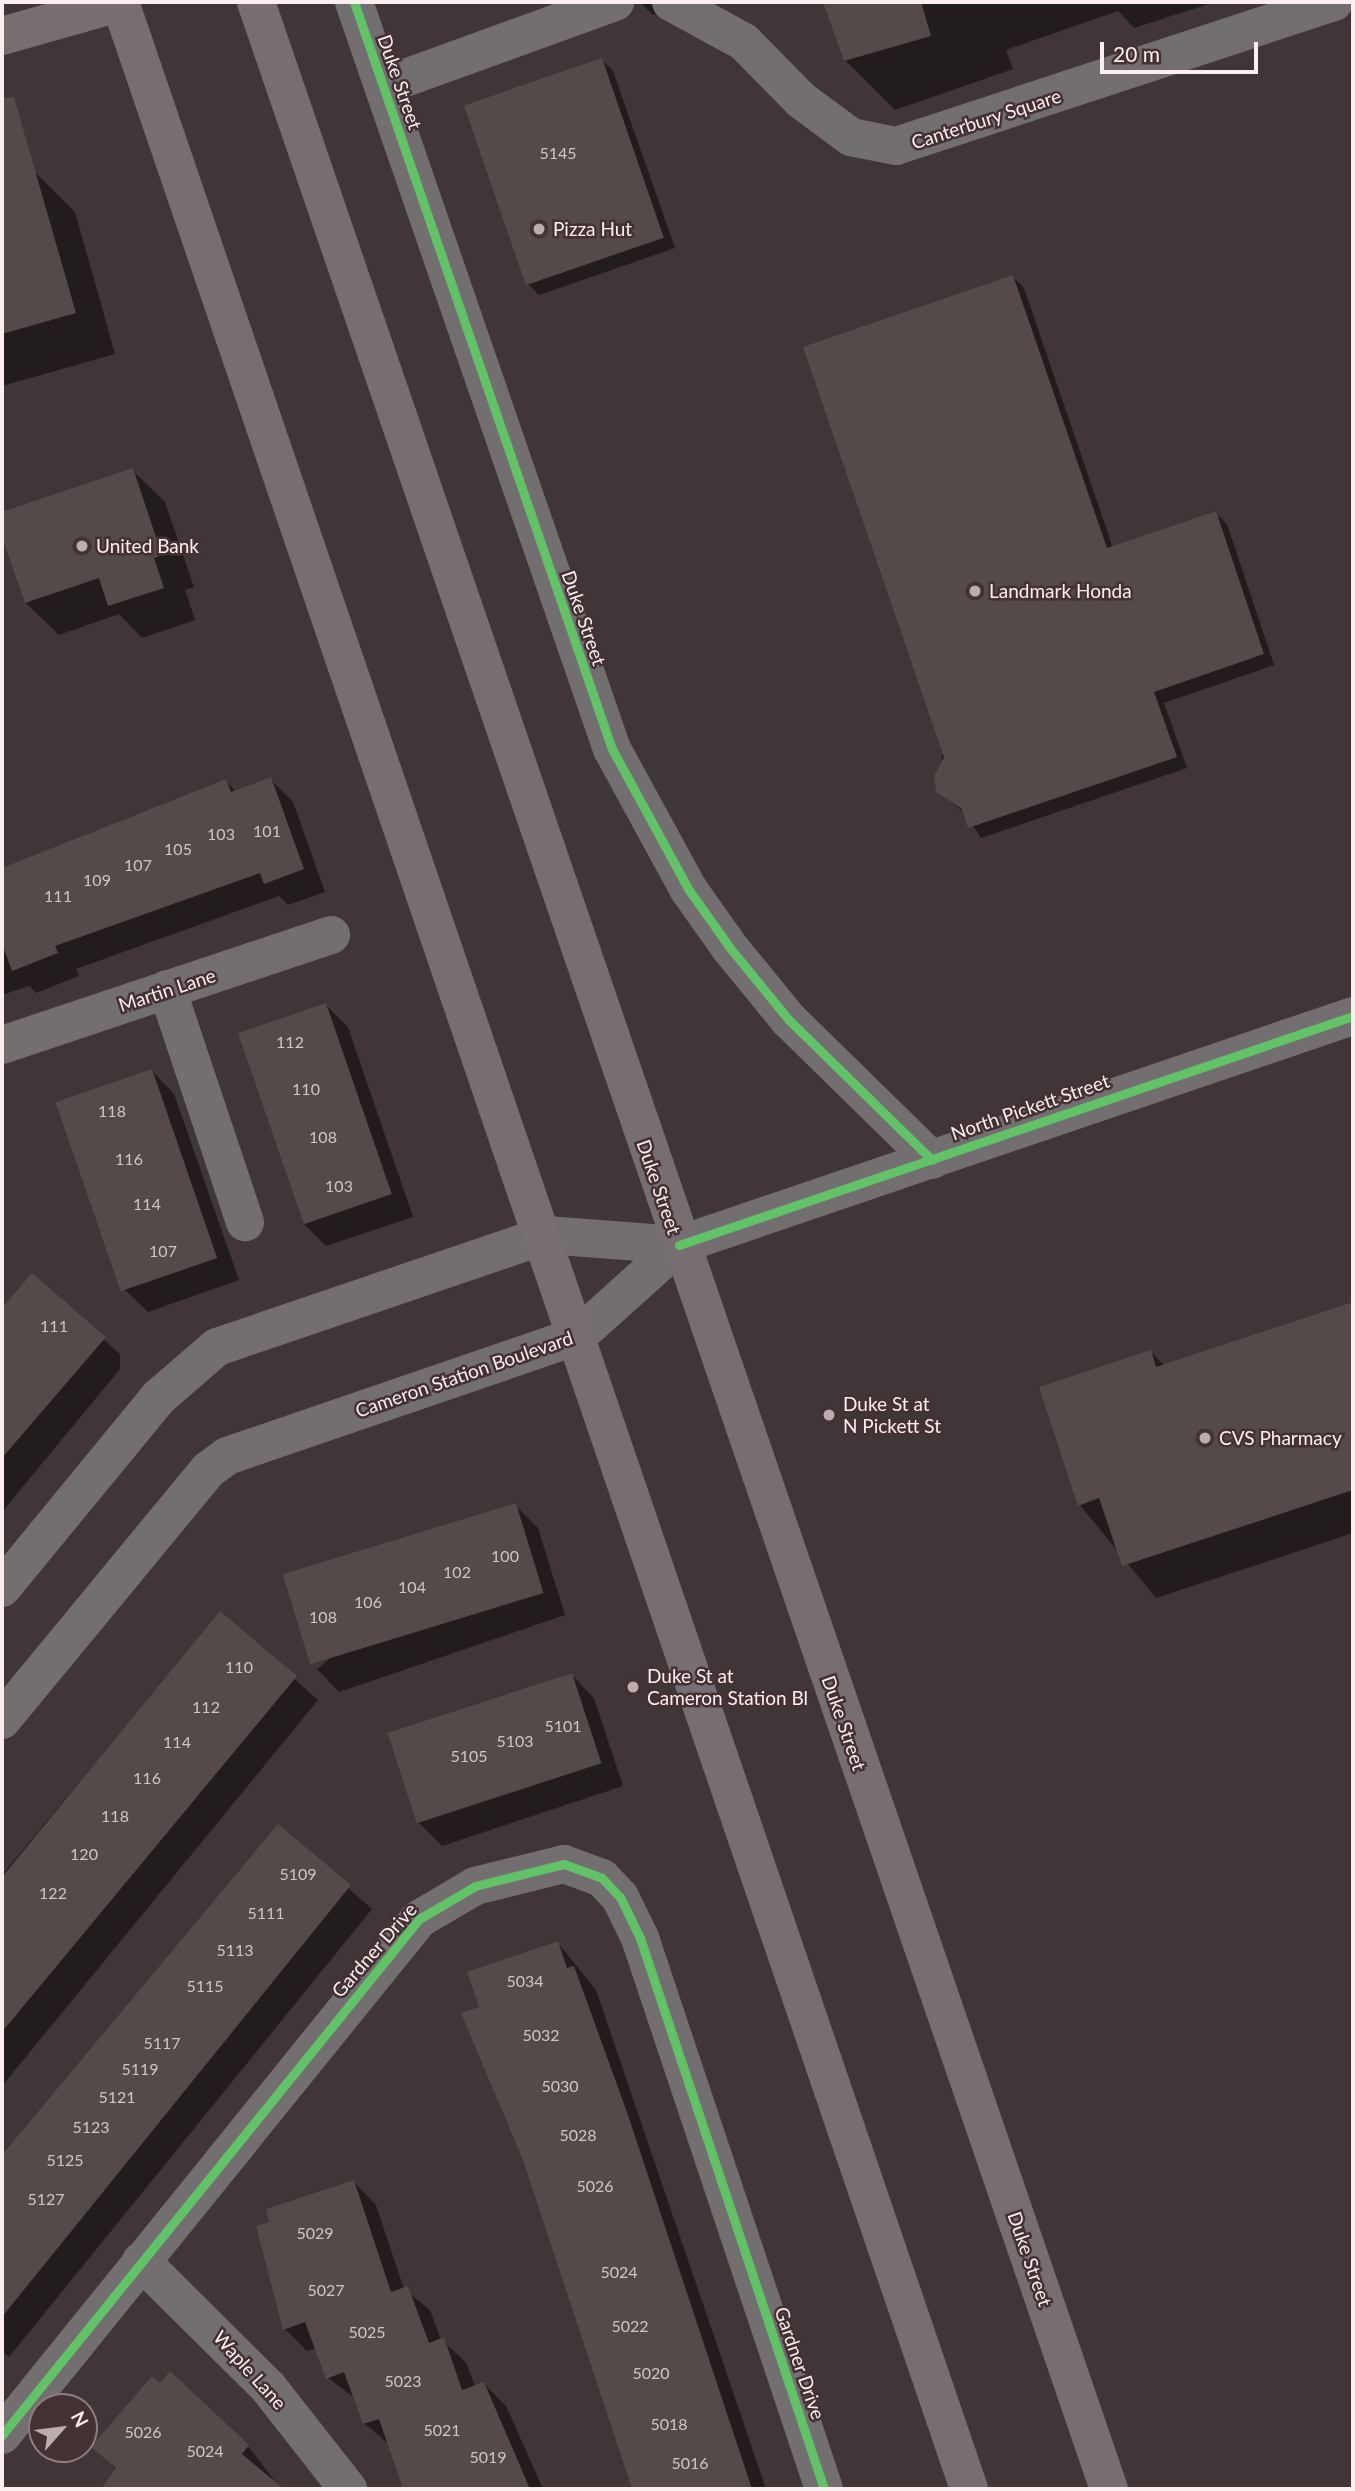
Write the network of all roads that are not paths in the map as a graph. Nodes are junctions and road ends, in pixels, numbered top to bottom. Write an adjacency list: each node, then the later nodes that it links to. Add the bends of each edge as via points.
1 (121, 2): 7 (main road); 15 (main road)
2 (256, 2): 16 (main road, Duke Street)
3 (354, 2): 8 (street, Duke Street)
4 (615, 2): 8 (street)
5 (671, 2): 6 (street, Canterbury Square, via 744,41 801,100 850,137 896,146)
6 (1334, 2)
7 (2, 36)
8 (383, 86): 13 (street, Duke Street, via 580,662 645,813 689,890 789,1020)
9 (331, 934): 10 (street, Martin Lane)
10 (167, 989): 12 (street, Martin Lane); 14 (street)
11 (1353, 1016): 13 (street, North Pickett Street)
12 (2, 1045)
13 (932, 1160): 16 (street, North Pickett Street)
14 (245, 1222)
15 (546, 1235): 16 (street); 17 (main road); 18 (street, via 237,1338 200,1357 159,1396)
16 (679, 1245): 17 (street, Cameron Station Boulevard); 25 (main road, Duke Street)
17 (578, 1335): 19 (street, Cameron Station Boulevard, via 227,1456 208,1470); 24 (main road)
18 (2, 1588)
19 (2, 1720)
20 (141, 2262): 21 (street, Gardner Drive); 22 (street, Waple Lane, via 268,2388); 23 (street, Gardner Drive, via 419,1919 475,1886 547,1865 581,1867 620,1898 640,1938)
21 (2, 2435)
22 (348, 2489)
23 (824, 2489)
24 (969, 2489)
25 (1109, 2489)

